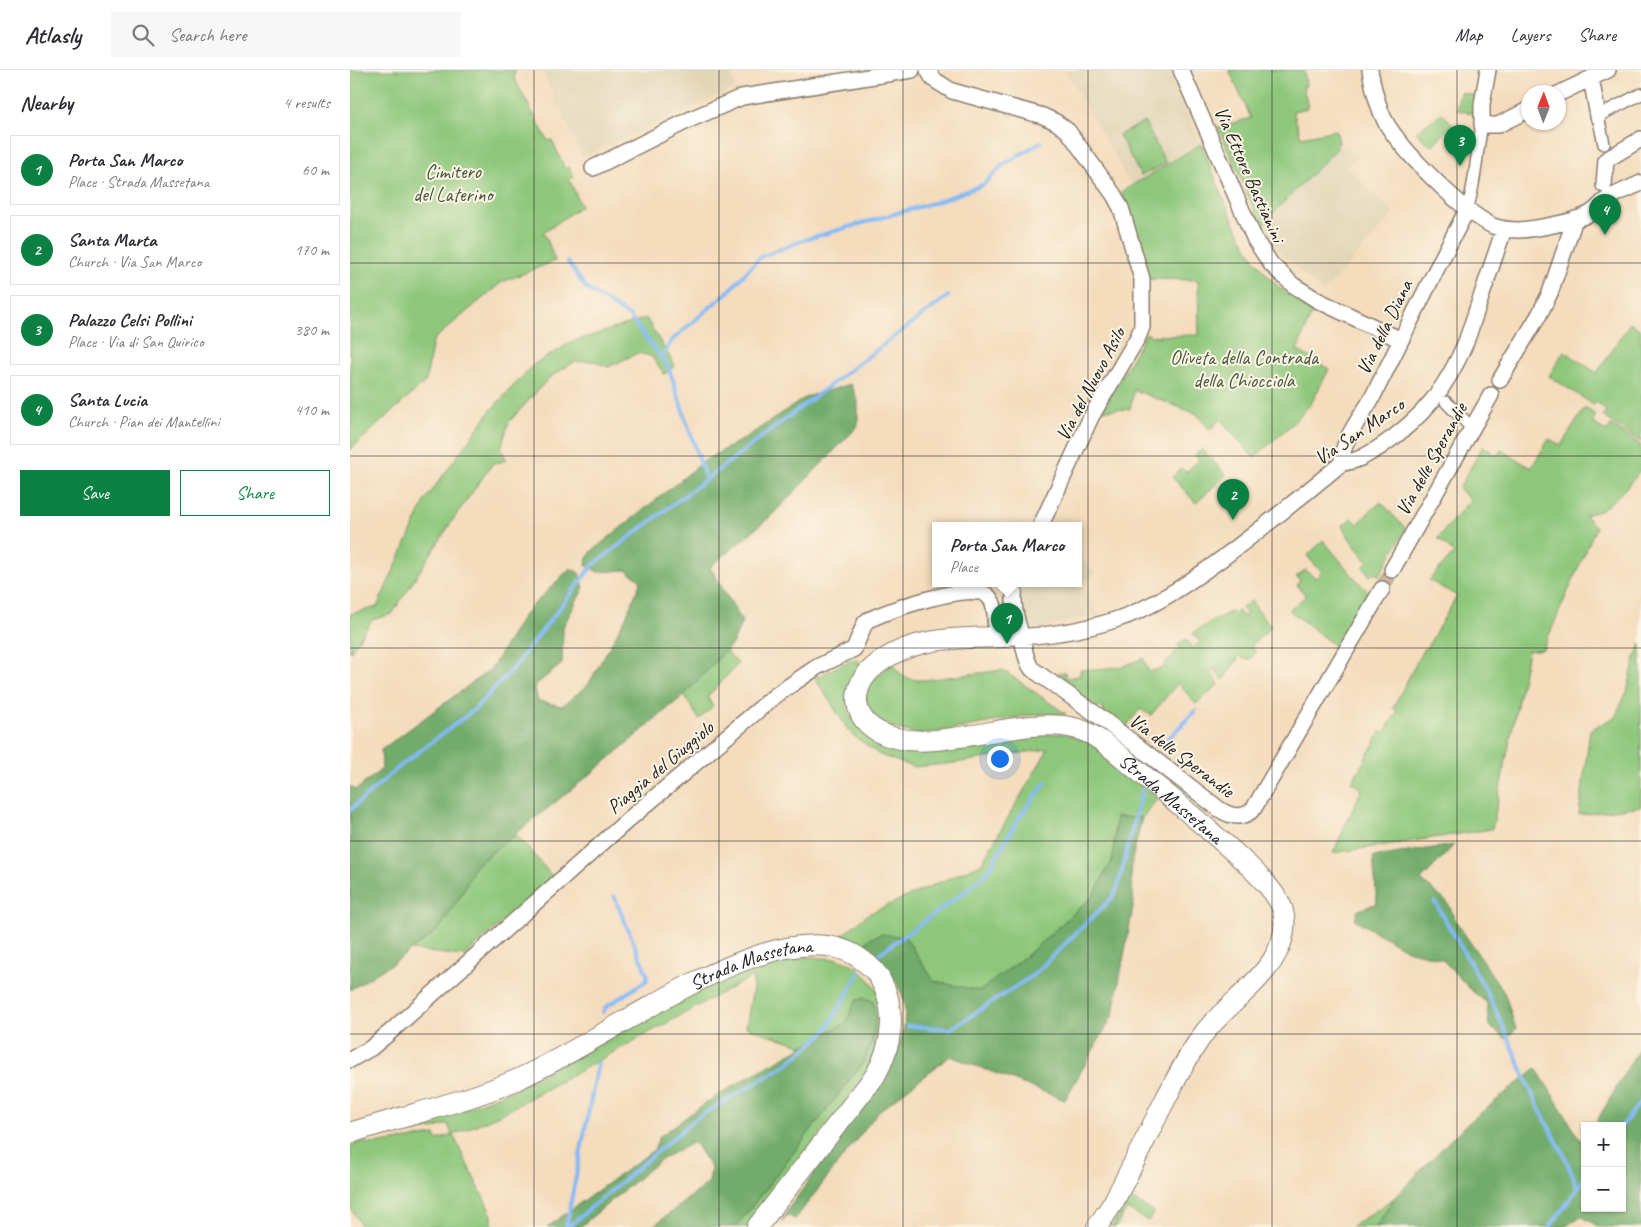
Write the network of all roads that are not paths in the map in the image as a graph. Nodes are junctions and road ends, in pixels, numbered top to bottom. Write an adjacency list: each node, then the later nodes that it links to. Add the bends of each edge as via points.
1 (912, 70): 15 (street, via 742,97 700,114)
2 (928, 70): 27 (street, Via del Nuovo Asilo, via 933,79 952,91 1043,116 1068,131 1118,203 1141,276 1142,330 1091,417)
3 (1181, 70): 21 (street, Via Ettore Bastianini, via 1256,240 1271,264 1303,292)
4 (1370, 70): 18 (street, via 1380,110 1391,130)
5 (1488, 70): 12 (street)
6 (1608, 70): 7 (street)
7 (1591, 78): 8 (street); 11 (street)
8 (1566, 90)
9 (1641, 94): 11 (street)
10 (1521, 114): 12 (street, via 1504,123)
11 (1598, 116): 14 (street)
12 (1482, 125): 18 (street)
13 (1641, 139): 17 (street, via 1606,160)
14 (1604, 144)
15 (593, 168)
16 (1641, 184): 17 (street)
17 (1603, 192): 19 (street, via 1592,213)
18 (1467, 210): 20 (street); 21 (street, Via della Diana)
19 (1575, 219): 20 (street, via 1528,229); 22 (street, via 1544,304)
20 (1504, 229): 26 (street, Via San Marco, via 1466,342 1438,395 1393,438 1362,458)
21 (1401, 340): 26 (street, Via della Diana, via 1344,447)
22 (1500, 380)
23 (1491, 395): 25 (street, Via delle Sperandie)
24 (1446, 402): 25 (street)
25 (1471, 428): 28 (street, Via delle Sperandie)
26 (1342, 463): 31 (street, Via San Marco, via 1233,550 1148,607 1123,618 1055,634)
27 (1042, 522)
28 (1392, 570)
29 (1015, 587): 31 (street, via 1014,612)
30 (1382, 589): 31 (street, Via delle Sperandie, via 1254,808 1242,816 1231,816 1219,809 1100,717 1034,671)
31 (1008, 637): 32 (street, Piaggia del Giuggiolo, via 996,622 987,595 979,592 941,596 868,620 854,649 817,667 776,695 628,820 389,1033); 35 (street, Strada Massetana, via 918,644 885,658 868,672 859,690 858,708 864,720 884,735 908,740 1046,725 1087,733 1112,750 1224,844 1272,890 1284,913 1285,935 1276,956 1199,1041)
32 (350, 1060)
33 (350, 1133): 34 (street, Strada Massetana, via 515,1080 694,983 738,963 802,946 826,946 848,951 871,968 885,987 891,1021 886,1054 875,1076)
34 (757, 1227)
35 (1097, 1227)

